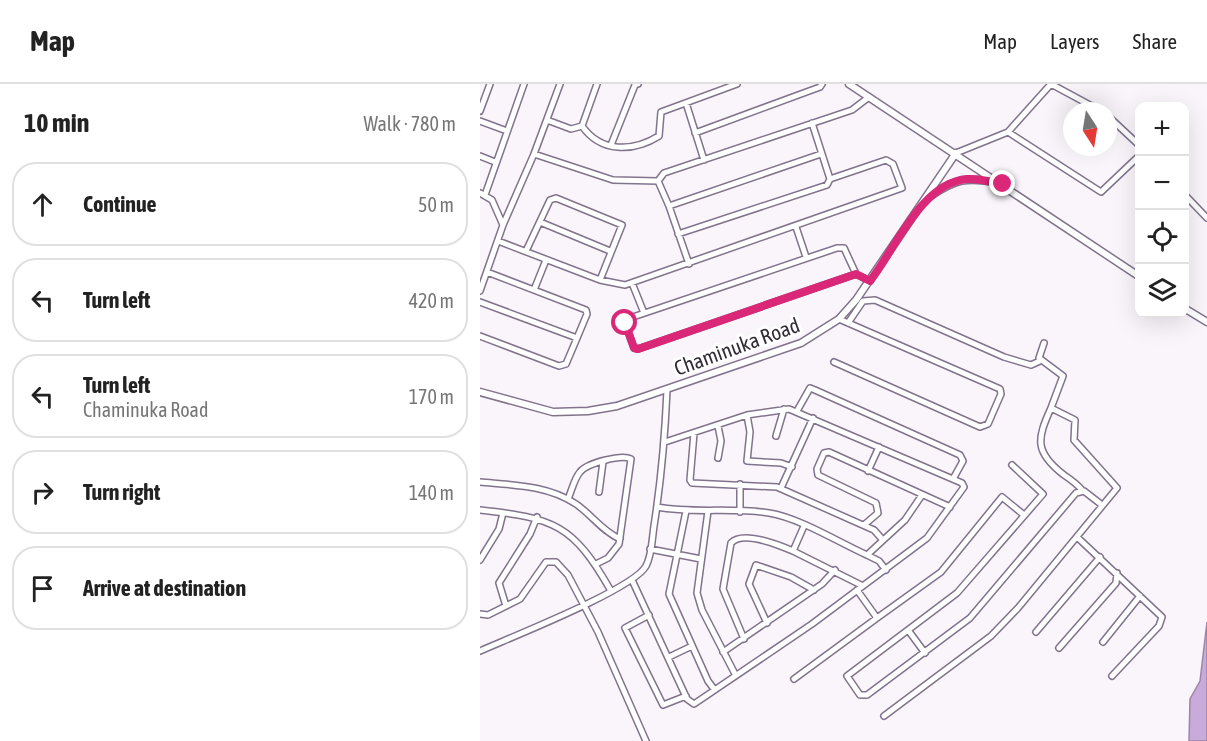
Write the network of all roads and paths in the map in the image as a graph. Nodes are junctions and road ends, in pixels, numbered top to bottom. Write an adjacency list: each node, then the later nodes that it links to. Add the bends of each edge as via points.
1 (490, 84): 13 (street)
2 (524, 84): 19 (street)
3 (560, 84): 14 (street)
4 (597, 84): 18 (street)
5 (638, 84): 23 (street)
6 (737, 84): 12 (street)
7 (822, 84): 21 (street)
8 (849, 84): 10 (main road)
9 (1051, 84): 11 (street); 20 (street)
10 (869, 96): 16 (street, via 852,110); 24 (main road)
11 (1084, 102)
12 (686, 103): 21 (street); 23 (street, via 660,113 657,138 629,149)
13 (480, 111)
14 (546, 120): 18 (street, via 571,129); 25 (street)
15 (480, 121): 19 (street)
16 (812, 123): 26 (street); 29 (street)
17 (1117, 124): 22 (street)
18 (582, 126): 23 (street, via 589,135)
19 (507, 131): 30 (street)
20 (1008, 132): 24 (street); 28 (street, via 1101,192)
21 (694, 133): 29 (street)
22 (1135, 141)
23 (611, 145)
24 (956, 153): 33 (main road); 36 (main road, Chaminuka Road)
25 (534, 154): 32 (street, via 613,180); 40 (street)
26 (821, 154): 31 (street); 37 (street)
27 (480, 156): 30 (street)
28 (1139, 156)
29 (704, 160): 32 (street, via 664,173)
30 (495, 162): 34 (street)
31 (830, 179): 41 (street, via 886,160 893,164 902,188); 42 (street, via 827,185)
32 (658, 181): 37 (street)
33 (1003, 184): 36 (main road, via 959,180); 51 (main road)
34 (482, 194): 40 (street, via 492,200)
35 (1189, 198): 38 (street)
36 (926, 199): 53 (main road, Chaminuka Road)
37 (669, 206): 42 (street)
38 (1207, 218)
39 (540, 222): 44 (street); 45 (street); 45 (street, via 550,200 556,198 622,225)
40 (503, 225): 43 (street)
41 (796, 227): 46 (street); 48 (street)
42 (678, 234): 48 (street)
43 (498, 241): 44 (street); 49 (street)
44 (526, 251): 47 (street)
45 (610, 251): 52 (street)
46 (806, 257): 50 (street, via 844,248); 59 (street)
47 (546, 260): 52 (street); 55 (street)
48 (688, 264): 54 (street)
49 (487, 272): 55 (street); 56 (street)
50 (856, 274): 53 (street); 59 (street, via 634,348 625,323)
51 (1135, 274)
52 (600, 280): 54 (street)
53 (870, 281): 60 (main road, Chaminuka Road)
54 (632, 283): 59 (street)
55 (534, 290): 64 (street, via 586,310)
56 (480, 291)
57 (480, 302): 64 (street)
58 (1189, 311): 61 (main road)
59 (644, 313)
60 (839, 319): 62 (street); 68 (main road, Chaminuka Road, via 801,343)
61 (1207, 322)
62 (848, 323): 66 (street, via 863,301 875,300 1004,357 1031,364); 67 (street, via 999,388 1001,394 988,424 980,428)
63 (480, 336): 64 (street, via 559,366 566,364)
64 (577, 338)
65 (1044, 343): 66 (street)
66 (1042, 360): 70 (street, via 1063,376)
67 (834, 362)
68 (667, 390): 69 (main road, Chaminuka Road, via 617,406 563,413); 78 (street)
69 (480, 392)
70 (1051, 408): 89 (street, via 1040,445 1044,455); 93 (street, via 1075,420 1074,440 1117,485)
71 (784, 409): 72 (street); 73 (street); 77 (street)
72 (797, 411): 74 (street); 85 (street, via 806,392 810,388 815,390 960,455 963,461)
73 (747, 415): 75 (street); 83 (street, via 747,460)
74 (813, 418): 79 (street); 83 (street)
75 (718, 426): 76 (street); 80 (street)
76 (694, 433): 78 (street); 87 (street, via 691,482)
77 (776, 436)
78 (665, 442): 94 (street)
79 (879, 447): 84 (street); 85 (street)
80 (718, 458)
81 (603, 462): 90 (street); 92 (street, via 582,470); 106 (street, via 627,457 632,462)
82 (1012, 465): 101 (street, via 1043,494)
83 (792, 467): 88 (street)
84 (868, 471): 91 (street); 103 (street, via 827,452 817,469 821,477 876,503 878,513)
85 (953, 479): 95 (street, via 964,487)
86 (480, 482): 92 (street, via 535,488)
87 (740, 484): 88 (street); 99 (street)
88 (781, 488): 103 (street)
89 (1082, 490): 93 (street); 139 (street, via 970,618)
90 (600, 492)
91 (922, 495): 95 (street); 107 (street, via 904,520)
92 (568, 499): 106 (street)
93 (1102, 506): 105 (street)
94 (657, 507): 97 (street); 108 (street)
95 (950, 507): 117 (street, via 927,538)
96 (480, 510): 100 (street)
97 (686, 511): 98 (street); 110 (street)
98 (708, 511): 99 (street); 113 (street)
99 (740, 512): 104 (street, via 769,513)
100 (503, 513): 102 (street); 114 (street, via 499,529)
101 (1024, 515): 129 (street, via 1002,497 941,572); 131 (street, via 957,593)
102 (537, 517): 115 (street, via 565,532); 126 (street, via 500,583)
103 (864, 525): 107 (street)
104 (804, 526): 109 (street); 111 (street)
105 (1077, 537): 112 (street); 146 (street, via 991,636)
106 (620, 539): 115 (street, via 615,551)
107 (882, 539): 111 (street)
108 (650, 549): 110 (street); 119 (street, via 646,567)
109 (793, 551): 116 (street); 133 (street, via 767,541 737,539 731,543 723,589)
110 (676, 554): 113 (street); 135 (street, via 669,594)
111 (867, 555): 117 (street)
112 (1100, 556): 118 (street); 132 (street)
113 (701, 559): 138 (street, via 698,597)
114 (480, 560)
115 (596, 564): 123 (street)
116 (835, 570): 120 (street); 121 (street)
117 (886, 570): 120 (street)
118 (1117, 572): 124 (street); 136 (street, via 1116,583)
119 (632, 580): 123 (street); 128 (street)
120 (863, 586): 122 (street)
121 (814, 590): 130 (street); 130 (street, via 756,565 749,584)
122 (857, 590): 129 (street); 141 (street)
123 (611, 591): 125 (street)
124 (1140, 596): 134 (street); 142 (street, via 1162,620)
125 (583, 604): 126 (street, via 568,575 552,560 543,566 524,595); 137 (street); 147 (street)
126 (506, 606): 127 (street, via 485,616)
127 (480, 614)
128 (649, 615): 140 (street); 145 (street, via 625,627 663,705)
129 (878, 618): 143 (street)
130 (767, 623): 133 (street)
131 (908, 630): 139 (street); 139 (street, via 847,675 856,691 867,695)
132 (1036, 632)
133 (744, 639): 138 (street)
134 (1103, 642)
135 (692, 646): 140 (street); 144 (street)
136 (1059, 648)
137 (480, 651)
138 (723, 652): 141 (street)
139 (925, 653)
140 (669, 657): 145 (street)
141 (735, 674): 144 (street)
142 (1112, 676)
143 (794, 679)
144 (714, 689): 145 (street, via 694,704)
145 (686, 696)
146 (884, 716)
147 (646, 741)

